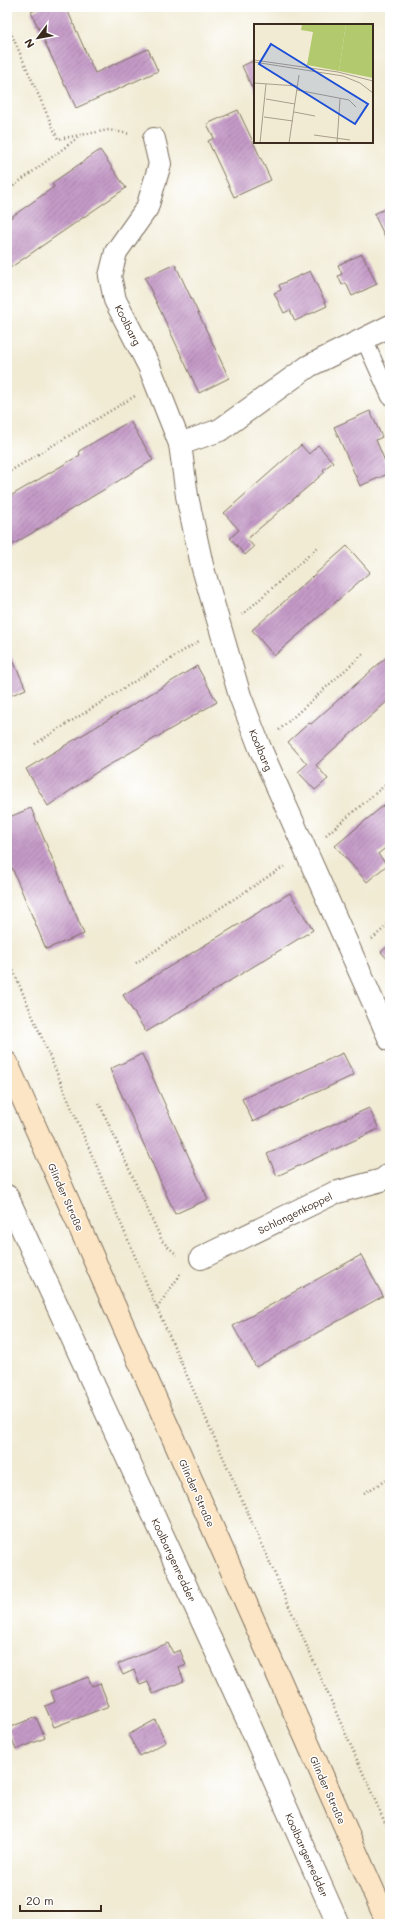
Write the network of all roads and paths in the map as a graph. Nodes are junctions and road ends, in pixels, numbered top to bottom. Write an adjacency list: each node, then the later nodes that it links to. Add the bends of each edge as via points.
1 (7, 24): 2 (path, via 58,139)
2 (82, 135): 3 (path, via 109,130); 4 (path)
3 (154, 139): 7 (street, Koolbarg, via 160,164 147,208 116,252 110,276 115,300)
4 (7, 191)
5 (390, 326): 6 (street)
6 (364, 339): 8 (lane); 9 (street, via 308,366 220,430)
7 (156, 384): 9 (street, Koolbarg); 10 (path)
8 (390, 397)
9 (180, 444): 12 (street, Koolbarg, via 192,519)
10 (7, 473)
11 (318, 547): 12 (path)
12 (220, 631): 14 (path); 15 (street, Koolbarg, via 240,696)
13 (364, 652): 15 (path)
14 (35, 744)
15 (260, 748): 17 (street, Koolbarg)
16 (390, 781): 17 (path)
17 (306, 852): 19 (path); 20 (street, Koolbarg)
18 (7, 956): 27 (path)
19 (136, 963)
20 (390, 1040)
21 (7, 1063): 32 (main road, Glinder Straße)
22 (99, 1103): 25 (path, via 162,1240)
23 (387, 1183): 25 (street, Schlangenkoppel, via 334,1194)
24 (7, 1196): 31 (street, Koolbargenredder)
25 (192, 1259)
26 (182, 1271): 27 (path)
27 (157, 1308): 30 (path)
28 (390, 1478): 29 (path)
29 (364, 1493)
30 (390, 1834)
31 (338, 1924)
32 (388, 1924)

